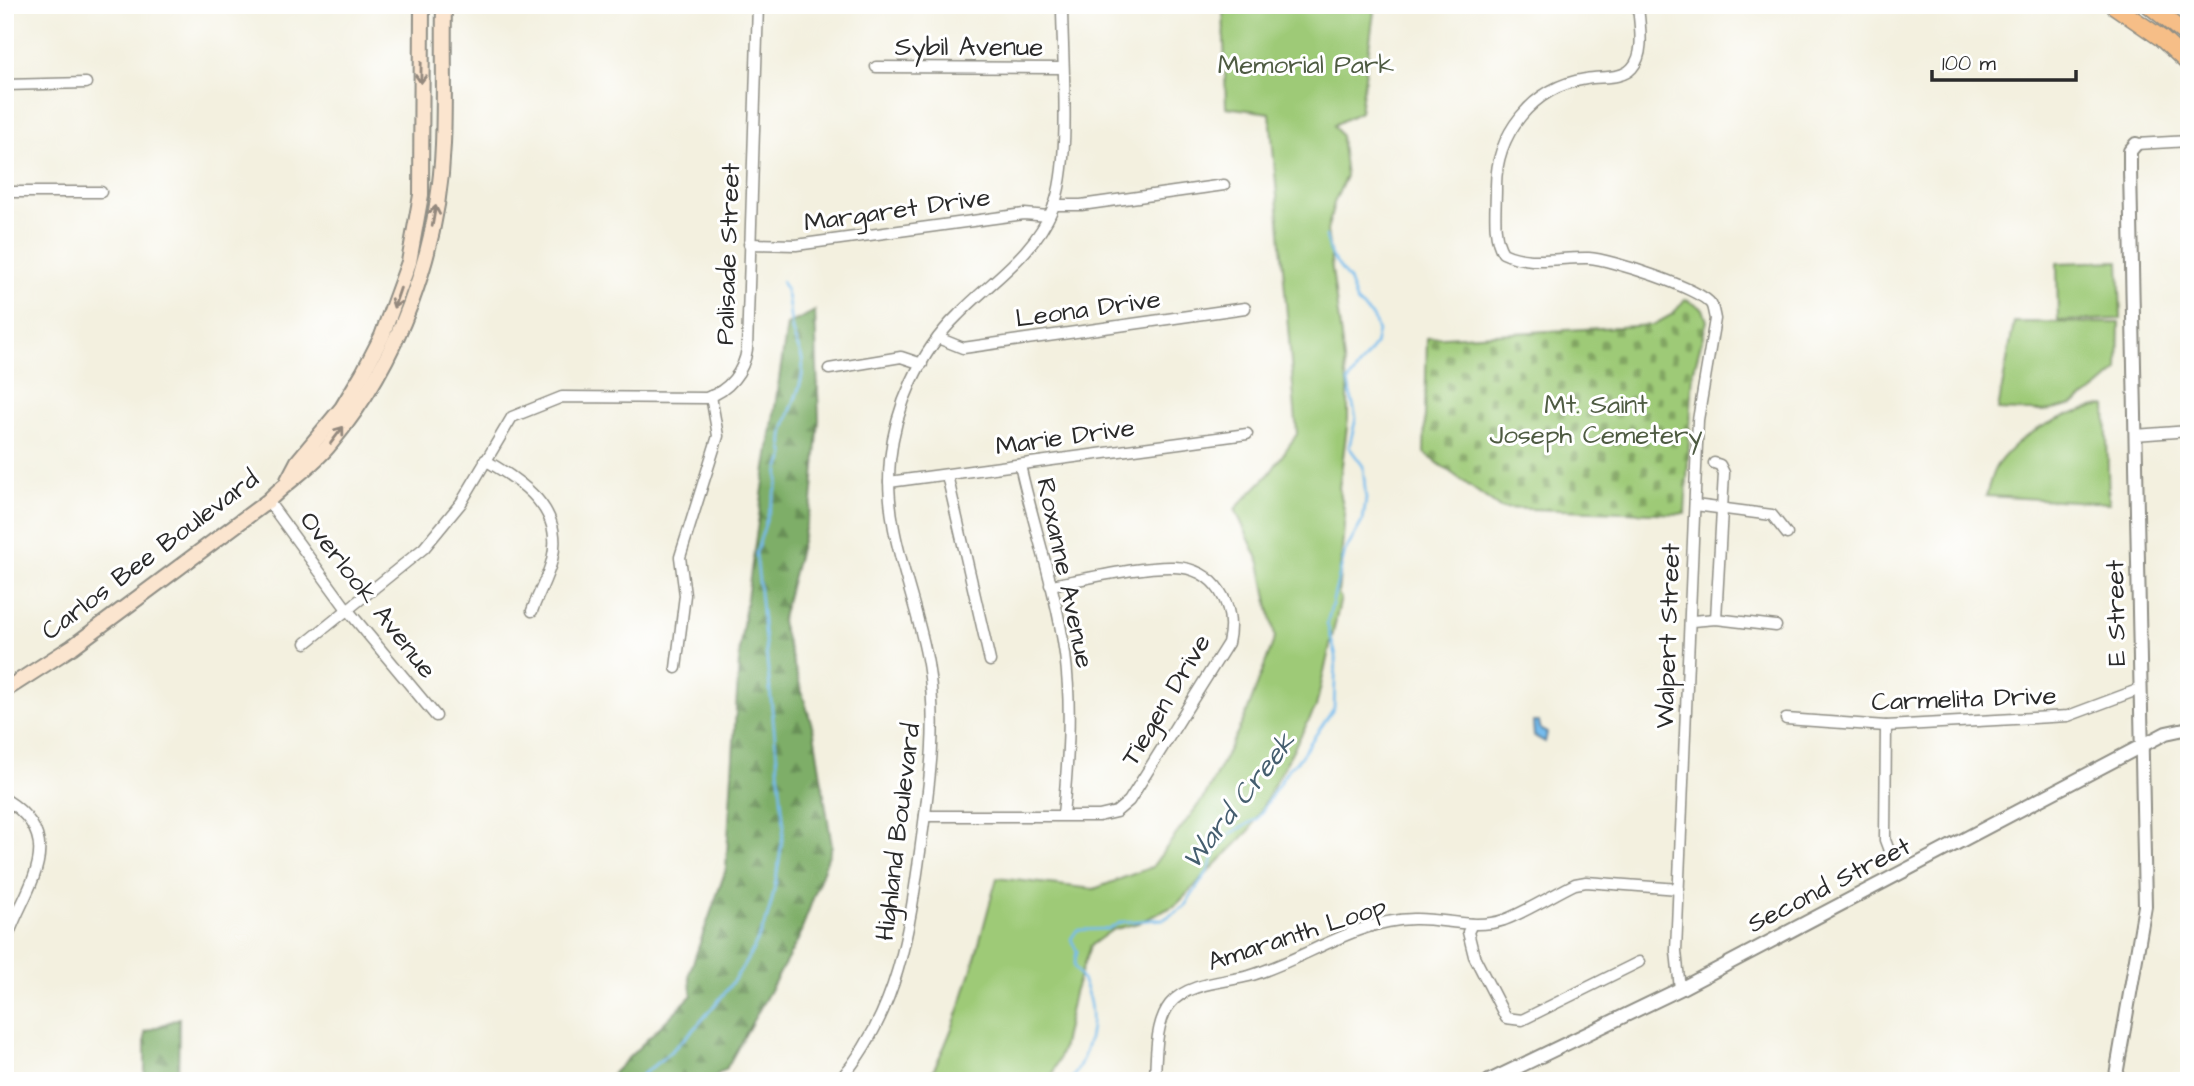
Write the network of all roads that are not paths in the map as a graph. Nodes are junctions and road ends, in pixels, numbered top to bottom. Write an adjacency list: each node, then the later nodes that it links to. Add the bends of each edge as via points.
1 (422, 5): 34 (main road, Carlos Bee Boulevard, one-way to 34, via 421,195 409,262 363,373)
2 (444, 5): 34 (main road, Carlos Bee Boulevard, one-way to 2, via 307,470 356,409 397,337 419,283 443,146)
3 (758, 5): 21 (street, Palisade Street)
4 (1062, 5): 11 (street, Highland Boulevard)
5 (1639, 5): 37 (street, Walpert Street, via 1640,50 1635,66 1628,72 1567,82 1554,89 1525,110 1506,138 1496,168 1497,239 1503,253 1517,260 1613,261 1697,293 1711,304 1715,319 1700,401)
6 (2113, 5): 9 (main road)
7 (2149, 5): 8 (main road)
8 (2189, 37)
9 (2189, 64)
10 (876, 67): 11 (street, Sybil Avenue)
11 (1062, 68): 19 (street, Highland Boulevard, via 1062,166)
12 (86, 83): 13 (street)
13 (5, 85)
14 (2189, 141): 15 (street)
15 (2136, 145): 29 (street, E Street, via 2130,151)
16 (1224, 185): 19 (street)
17 (5, 192): 18 (street)
18 (101, 192)
19 (1054, 205): 20 (street, Highland Boulevard)
20 (1049, 216): 21 (street, Margaret Drive, via 1024,214 796,245); 23 (street, Highland Boulevard, via 1027,253 957,315)
21 (749, 244): 26 (street, Palisade Street, via 746,357 735,378)
22 (1245, 308): 23 (street, Leona Drive, via 963,348)
23 (938, 338): 24 (street, Highland Boulevard)
24 (922, 364): 25 (street, via 901,358); 35 (street, Highland Boulevard, via 898,418)
25 (829, 369)
26 (711, 396): 30 (street, via 562,397 512,417); 48 (street, via 718,436 680,557 685,596)
27 (2189, 431): 29 (street)
28 (1247, 434): 32 (street, Marie Drive)
29 (2135, 435): 49 (street, E Street)
30 (485, 460): 41 (street, via 461,503 424,548); 42 (street, via 525,483 541,501 552,530 553,559)
31 (1714, 463): 38 (street, via 1724,473)
32 (1020, 465): 33 (street, Marie Drive); 40 (street, Roxanne Avenue)
33 (947, 475): 35 (street, Marie Drive); 47 (street)
34 (288, 481): 36 (main road, Carlos Bee Boulevard)
35 (889, 482): 58 (street, Highland Boulevard, via 894,539 918,620 932,691 934,746)
36 (268, 501): 41 (street, Overlook Avenue); 50 (main road, Carlos Bee Boulevard, via 83,640)
37 (1695, 505): 38 (street); 44 (street, Walpert Street)
38 (1723, 509): 39 (street, via 1772,515); 43 (street)
39 (1787, 534)
40 (1051, 585): 57 (street, Roxanne Avenue, via 1065,653 1069,708); 57 (street, Tiegen Drive, via 1184,568 1217,586 1231,619 1221,657 1129,801 1105,816)
41 (346, 608): 46 (street); 51 (street, Overlook Avenue)
42 (532, 611)
43 (1716, 619): 44 (street); 45 (street)
44 (1692, 621): 60 (street, Walpert Street)
45 (1776, 626)
46 (306, 642)
47 (990, 661)
48 (676, 668)
49 (2140, 689): 53 (street, Carmelita Drive, via 2077,715); 55 (street, E Street)
50 (5, 690)
51 (436, 716)
52 (1786, 719): 53 (street, Carmelita Drive)
53 (1886, 726): 59 (street, via 1885,840)
54 (2189, 729): 55 (street, Second Street, via 2166,733)
55 (2140, 746): 64 (street, Second Street); 68 (street, E Street, via 2145,906)
56 (5, 799): 62 (street, via 24,813 40,854 38,871)
57 (1063, 815): 58 (street, Tiegen Drive)
58 (925, 816): 65 (street, Highland Boulevard, via 911,922 897,979 875,1030)
59 (1891, 856)
60 (1679, 889): 61 (street, Amaranth Loop, via 1575,884 1503,920); 64 (street, Walpert Street, via 1676,951)
61 (1472, 925): 63 (street, via 1468,932 1474,956 1506,1018 1513,1021); 66 (street, Amaranth Loop, via 1413,919 1380,924 1344,935 1282,965 1182,993 1164,1014)
62 (5, 945)
63 (1639, 962)
64 (1680, 989): 67 (street, Second Street)
65 (839, 1081)
66 (1155, 1081)
67 (1489, 1081)
68 (2115, 1081)

